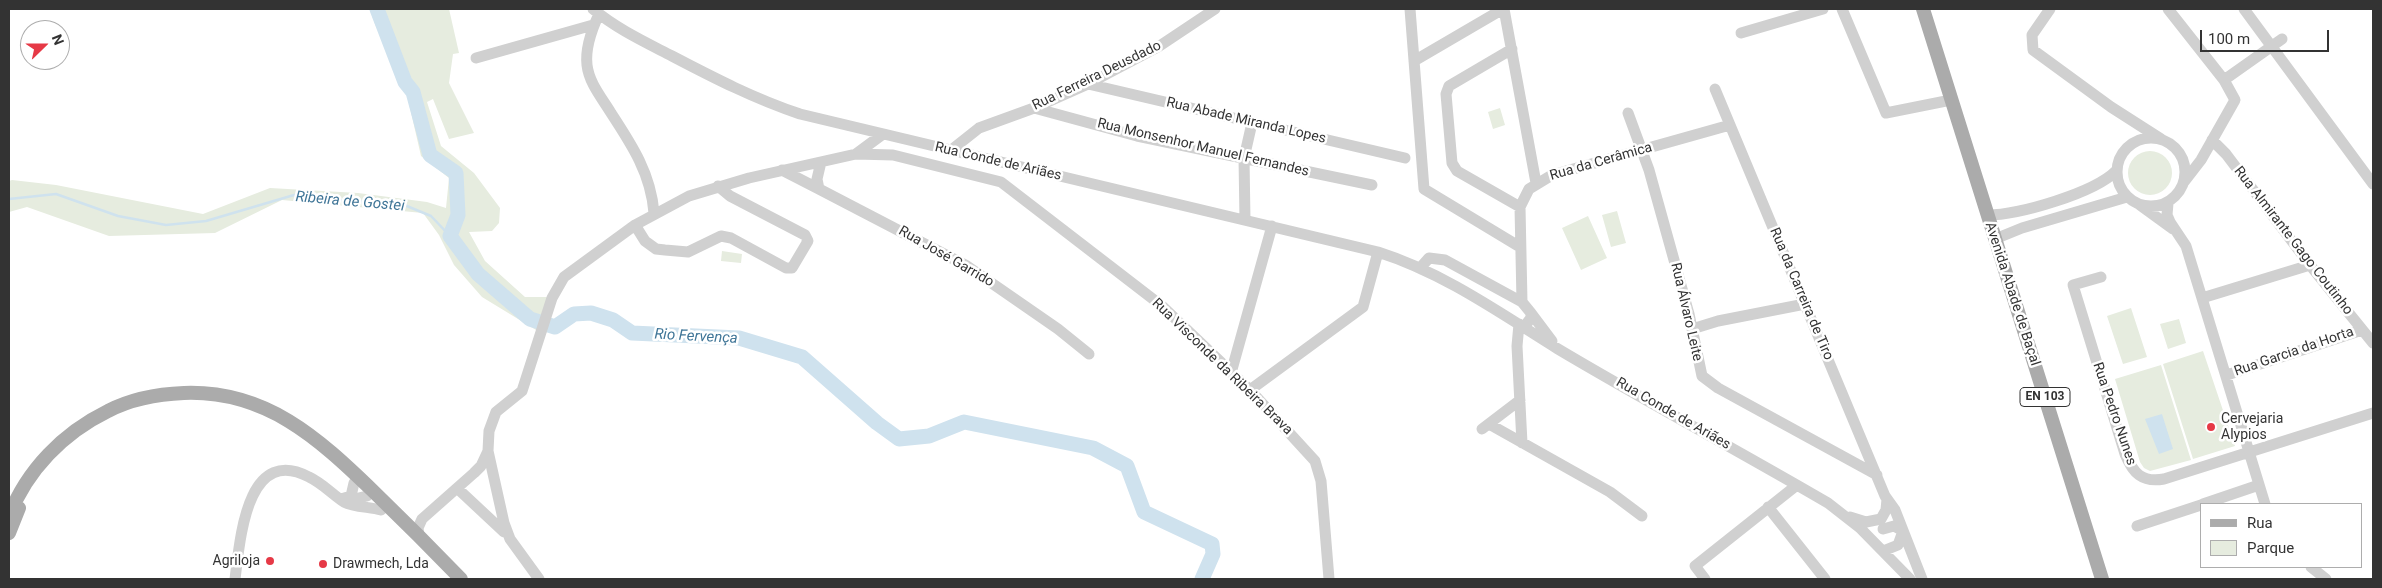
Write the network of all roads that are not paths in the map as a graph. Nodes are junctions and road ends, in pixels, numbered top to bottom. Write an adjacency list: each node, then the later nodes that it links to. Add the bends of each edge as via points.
1 (1215, 9): 19 (street, Rua Ferreira Deusdado, via 1158,47)
2 (1410, 9): 17 (street)
3 (1503, 9): 15 (street); 17 (street)
4 (1823, 9): 12 (street)
5 (1842, 9): 21 (street, via 1886,113)
6 (1923, 9): 21 (main road, Avenida Abade de Baçal / EN 103)
7 (2050, 9): 22 (street, via 2032,35 2033,50)
8 (2168, 9): 18 (street)
9 (2244, 9): 14 (street)
10 (596, 11): 11 (street); 27 (street, Rua Conde de Ariães, via 657,48 775,106)
11 (593, 25): 16 (street); 56 (street, via 587,54 589,76 639,156)
12 (1740, 33)
13 (2282, 38): 14 (street)
14 (2271, 47): 18 (street); 48 (street)
15 (1512, 49): 47 (street); 55 (street, via 1449,86 1446,94 1452,163 1457,171)
16 (476, 58)
17 (1414, 62): 63 (street, via 1424,189)
18 (2224, 80): 31 (street, via 2235,100)
19 (1088, 84): 23 (street, Rua Ferreira Deusdado); 25 (street, Rua Abade Miranda Lopes)
20 (1715, 89): 26 (street, Rua da Carreira de Tiro)
21 (1952, 100): 57 (main road, Avenida Abade de Baçal / EN 103)
22 (2111, 107): 29 (street); 30 (street, via 2132,125)
23 (1034, 108): 33 (street, Rua Ferreira Deusdado, via 979,128); 36 (street, Rua Monsenhor Manuel Fernandes, via 1137,136)
24 (1628, 113): 32 (street, Rua Álvaro Leite)
25 (1252, 123): 36 (street); 37 (street, Rua Abade Miranda Lopes)
26 (1730, 125): 32 (street, Rua da Cerâmica); 70 (street, Rua da Carreira de Tiro)
27 (883, 134): 28 (street, Rua Conde de Ariães); 34 (street)
28 (899, 138): 33 (street, Rua Conde de Ariães); 35 (street)
29 (2162, 140): 30 (street, via 2144,138); 38 (street, via 2171,144)
30 (2136, 141): 43 (street, via 2122,153)
31 (2210, 144): 38 (street, via 2193,157); 46 (street); 65 (street, Rua Almirante Gago Coutinho, via 2226,154)
32 (1643, 149): 47 (street, Rua da Cerâmica, via 1552,175); 74 (street, Rua Álvaro Leite)
33 (950, 151): 39 (street, Rua Conde de Ariães)
34 (856, 154): 35 (street, Rua Visconde da Ribeira Brava); 40 (street, Rua Visconde da Ribeira Brava)
35 (893, 156): 44 (street, Rua Visconde da Ribeira Brava)
36 (1244, 158): 49 (street, Rua Monsenhor Manuel Fernandes); 58 (street)
37 (1405, 158)
38 (2183, 158): 46 (street)
39 (984, 159): 41 (street, Rua Conde de Ariães); 44 (street)
40 (821, 162): 42 (street, Rua Visconde da Ribeira Brava); 51 (street, via 817,179)
41 (1003, 164): 45 (street); 58 (street, Rua Conde de Ariães)
42 (782, 170): 50 (street, Rua Visconde da Ribeira Brava); 51 (street, Rua José Garrido)
43 (2116, 171): 52 (street); 57 (street, via 2089,189 2018,211)
44 (979, 176): 45 (street, Rua Visconde da Ribeira Brava)
45 (1001, 182): 79 (street, Rua Visconde da Ribeira Brava, via 1162,306)
46 (2184, 182): 53 (street, via 2175,198)
47 (1536, 183): 55 (street, Rua da Cerâmica)
48 (2373, 184)
49 (1372, 185)
50 (718, 186): 56 (street, Rua Visconde da Ribeira Brava); 59 (street, via 730,196 805,235 808,241 792,268 786,268 725,236 688,252 656,249 645,241)
51 (819, 189): 78 (street, Rua José Garrido, via 967,266)
52 (2126, 197): 54 (street); 62 (street)
53 (2168, 203): 54 (street, via 2149,207); 61 (street, via 2167,215)
54 (2139, 205): 61 (street)
55 (1520, 206): 63 (street)
56 (654, 213): 59 (street, Rua Visconde da Ribeira Brava)
57 (1987, 215): 62 (main road, Avenida Abade de Baçal / EN 103)
58 (1245, 220): 60 (street, Rua Conde de Ariães)
59 (635, 225): 85 (street, Rua Visconde da Ribeira Brava, via 564,277 548,310 522,390 496,412 491,422)
60 (1272, 226): 64 (street, Rua Conde de Ariães); 79 (street)
61 (2175, 230): 68 (street, via 2186,246)
62 (1995, 239): 123 (main road, Avenida Abade de Baçal / EN 103)
63 (1520, 247): 69 (street)
64 (1378, 252): 66 (street, Rua Conde de Ariães); 81 (street, via 1363,307)
65 (2310, 265): 68 (street); 75 (street, Rua Almirante Gago Coutinho)
66 (1421, 268): 69 (street, via 1429,258 1445,260); 72 (street, Rua Conde de Ariães)
67 (2101, 277): 86 (street, Rua Pedro Nunes, via 2073,285 2125,454 2136,474 2154,481)
68 (2202, 298): 80 (street)
69 (1519, 304): 71 (street); 72 (street); 73 (street)
70 (1805, 304): 74 (street, via 1718,321); 87 (street, Rua da Carreira de Tiro)
71 (1531, 313): 73 (street, via 1531,318); 77 (street)
72 (1504, 314): 73 (street, Rua Conde de Ariães)
73 (1520, 324): 77 (street, Rua Conde de Ariães); 82 (street, via 1517,346)
74 (1692, 330): 87 (street, Rua Álvaro Leite, via 1699,369 1705,380)
75 (2362, 330): 76 (street, Rua Almirante Gago Coutinho); 80 (street, Rua Garcia da Horta)
76 (2373, 343)
77 (1558, 349): 89 (street, Rua Conde de Ariães)
78 (1089, 354)
79 (1231, 373): 81 (street, Rua Visconde da Ribeira Brava)
80 (2227, 375): 86 (street)
81 (1250, 390): 118 (street, Rua Visconde da Ribeira Brava, via 1315,461 1321,481)
82 (1520, 400): 84 (street); 84 (street, via 1486,426)
83 (2373, 413): 86 (street, Rua Pedro Nunes)
84 (1522, 443): 103 (street, via 1610,492)
85 (488, 451): 91 (street, via 481,466); 110 (street, via 499,507)
86 (2249, 452): 90 (street)
87 (1877, 476): 96 (street, Rua da Carreira de Tiro)
88 (354, 483): 92 (main road); 93 (street, via 351,496); 108 (main road, via 311,442 270,416 235,403 204,398 170,398 121,411 74,438 37,478 21,503)
89 (1797, 485): 98 (street); 104 (street, Rua Conde de Ariães)
90 (2259, 486): 94 (street); 95 (street)
91 (458, 489): 100 (street); 110 (street)
92 (367, 496): 93 (street, via 348,501); 99 (main road); 112 (main road, via 381,502 418,540)
93 (340, 498): 99 (street); 114 (street, via 309,476 298,473 275,473 260,481 251,495)
94 (2208, 503)
95 (2265, 503)
96 (1887, 504): 104 (street, via 1880,519 1872,522); 106 (street); 107 (street, Rua da Carreira de Tiro)
97 (2200, 506): 105 (street)
98 (1768, 507): 119 (street, via 1695,566); 120 (street)
99 (381, 510): 115 (main road)
100 (426, 515): 102 (street, via 410,519); 109 (street, via 419,523)
101 (9, 516): 102 (main road, via 38,466 65,437 87,422 138,399 194,392 239,398 282,416 318,441)
102 (399, 516): 109 (main road)
103 (1642, 516)
104 (1846, 516): 111 (street, Rua Conde de Ariães)
105 (2137, 526)
106 (1884, 529): 107 (street, via 1894,526); 111 (street)
107 (1903, 531): 111 (street, via 1898,545); 122 (street, Rua da Carreira de Tiro)
108 (9, 533)
109 (419, 536): 112 (main road)
110 (510, 539): 117 (street)
111 (1880, 548): 121 (street, Rua Conde de Ariães)
112 (435, 552): 116 (main road)
113 (2312, 568): 124 (street)
114 (235, 579)
115 (451, 579)
116 (461, 579)
117 (539, 579)
118 (1329, 579)
119 (1705, 579)
120 (1825, 579)
121 (1910, 579)
122 (1922, 579)
123 (2102, 579)
124 (2326, 579)

